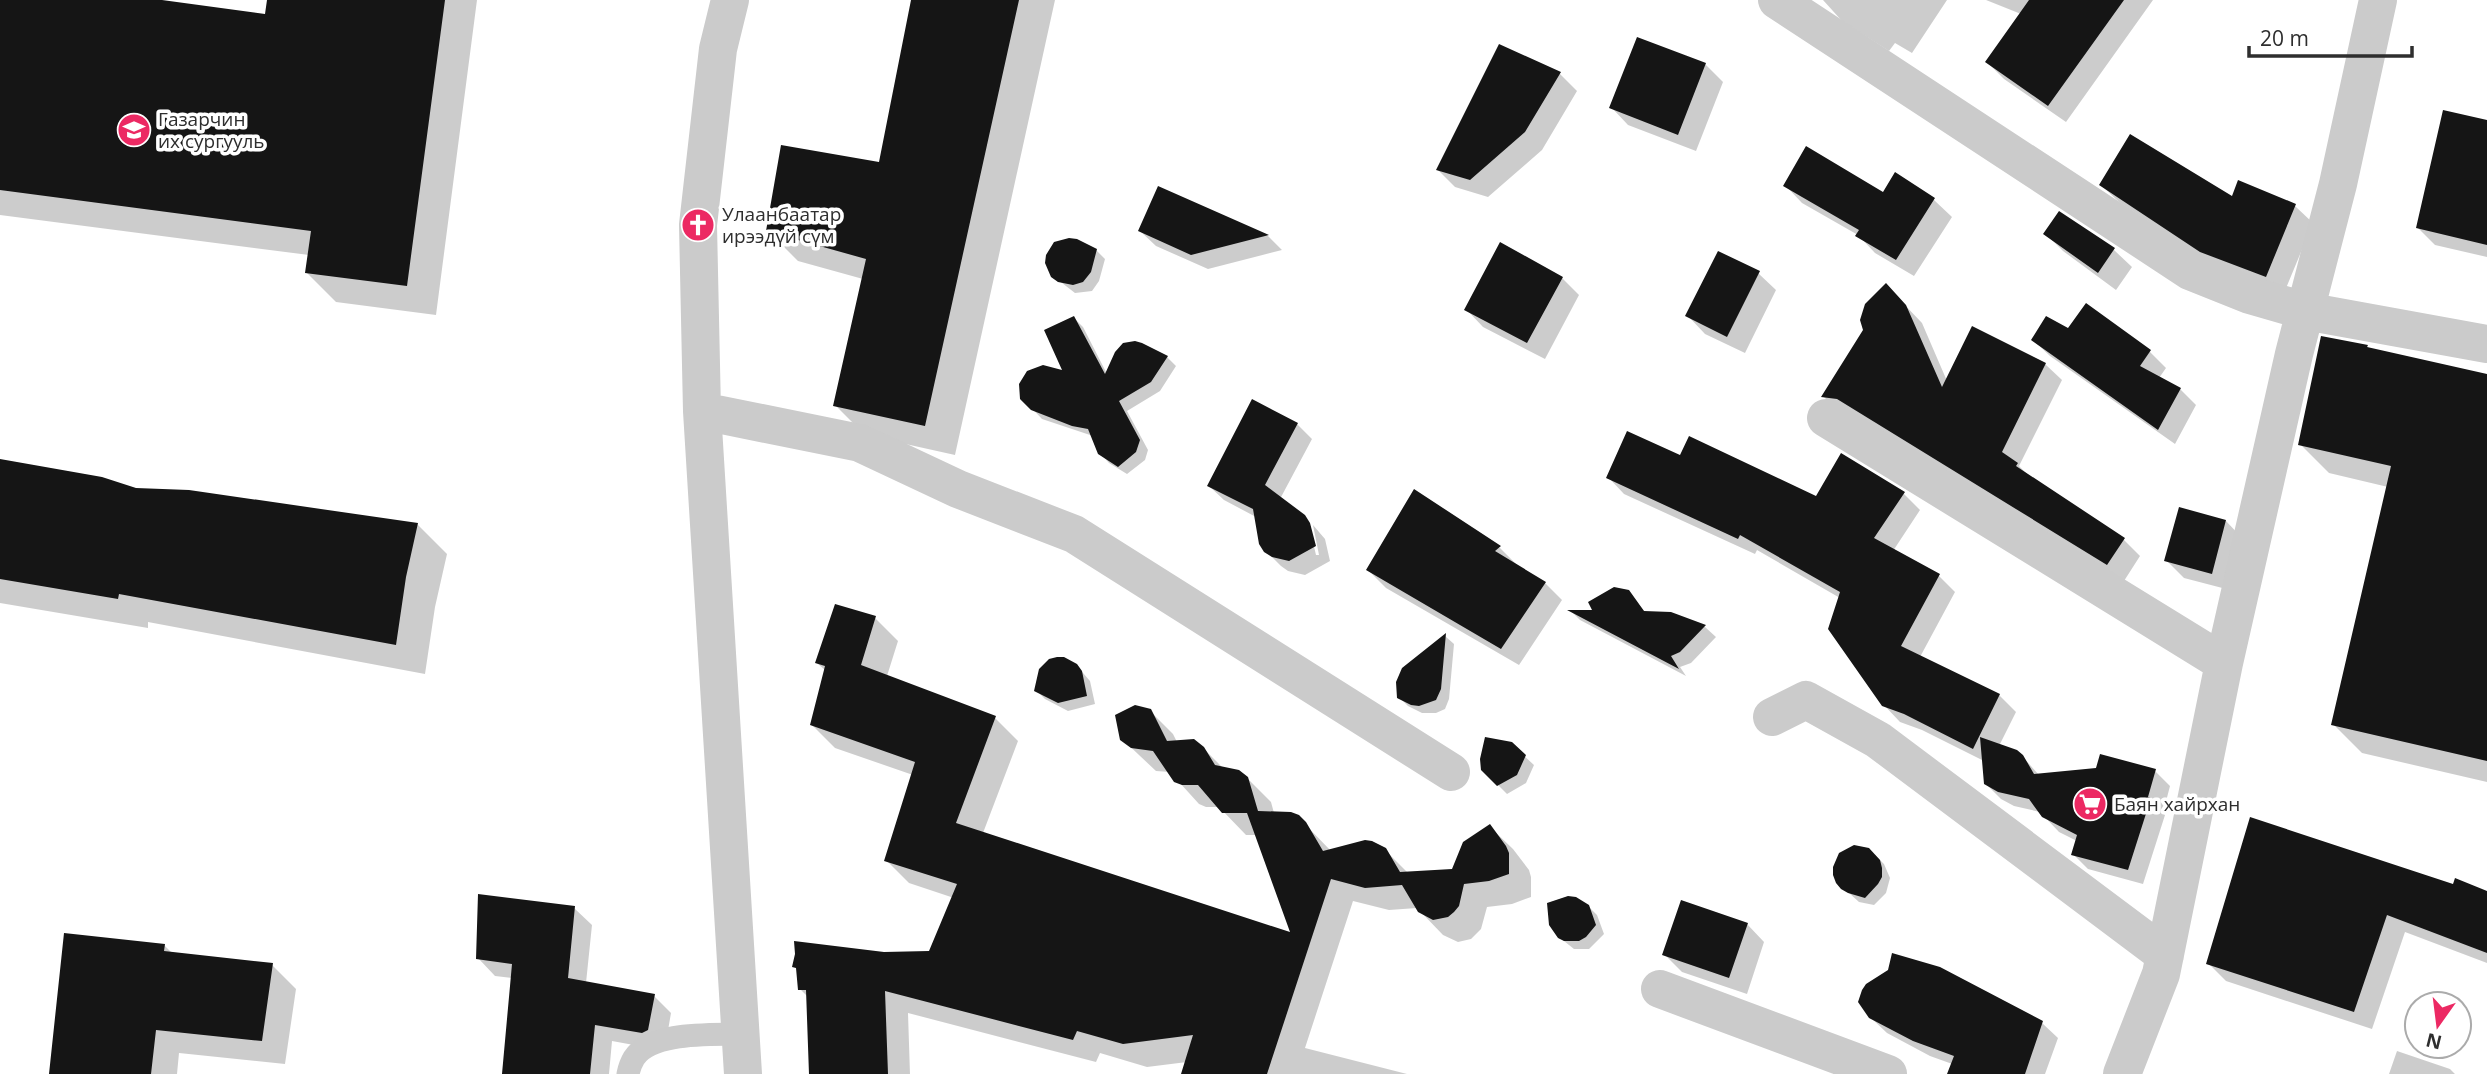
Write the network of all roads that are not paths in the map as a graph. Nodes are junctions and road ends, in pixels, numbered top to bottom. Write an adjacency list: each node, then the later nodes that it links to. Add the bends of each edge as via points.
1 (730, 0): 6 (street, via 718,49 698,225)
2 (1777, 0): 4 (street, via 2190,271)
3 (2378, 0): 4 (street, via 2339,184)
4 (2305, 311): 5 (street); 8 (street)
5 (2487, 344)
6 (702, 411): 10 (street, via 860,443 958,489 1074,534); 13 (street)
7 (1826, 418): 8 (street)
8 (2224, 663): 11 (street)
9 (1772, 718): 11 (street, via 1806,700 1878,740)
10 (1451, 772)
11 (2165, 955): 17 (street)
12 (1660, 989): 16 (street)
13 (740, 1034): 14 (lane, via 660,1041 634,1058); 15 (street)
14 (628, 1074)
15 (743, 1074)
16 (1888, 1074)
17 (2122, 1074)

